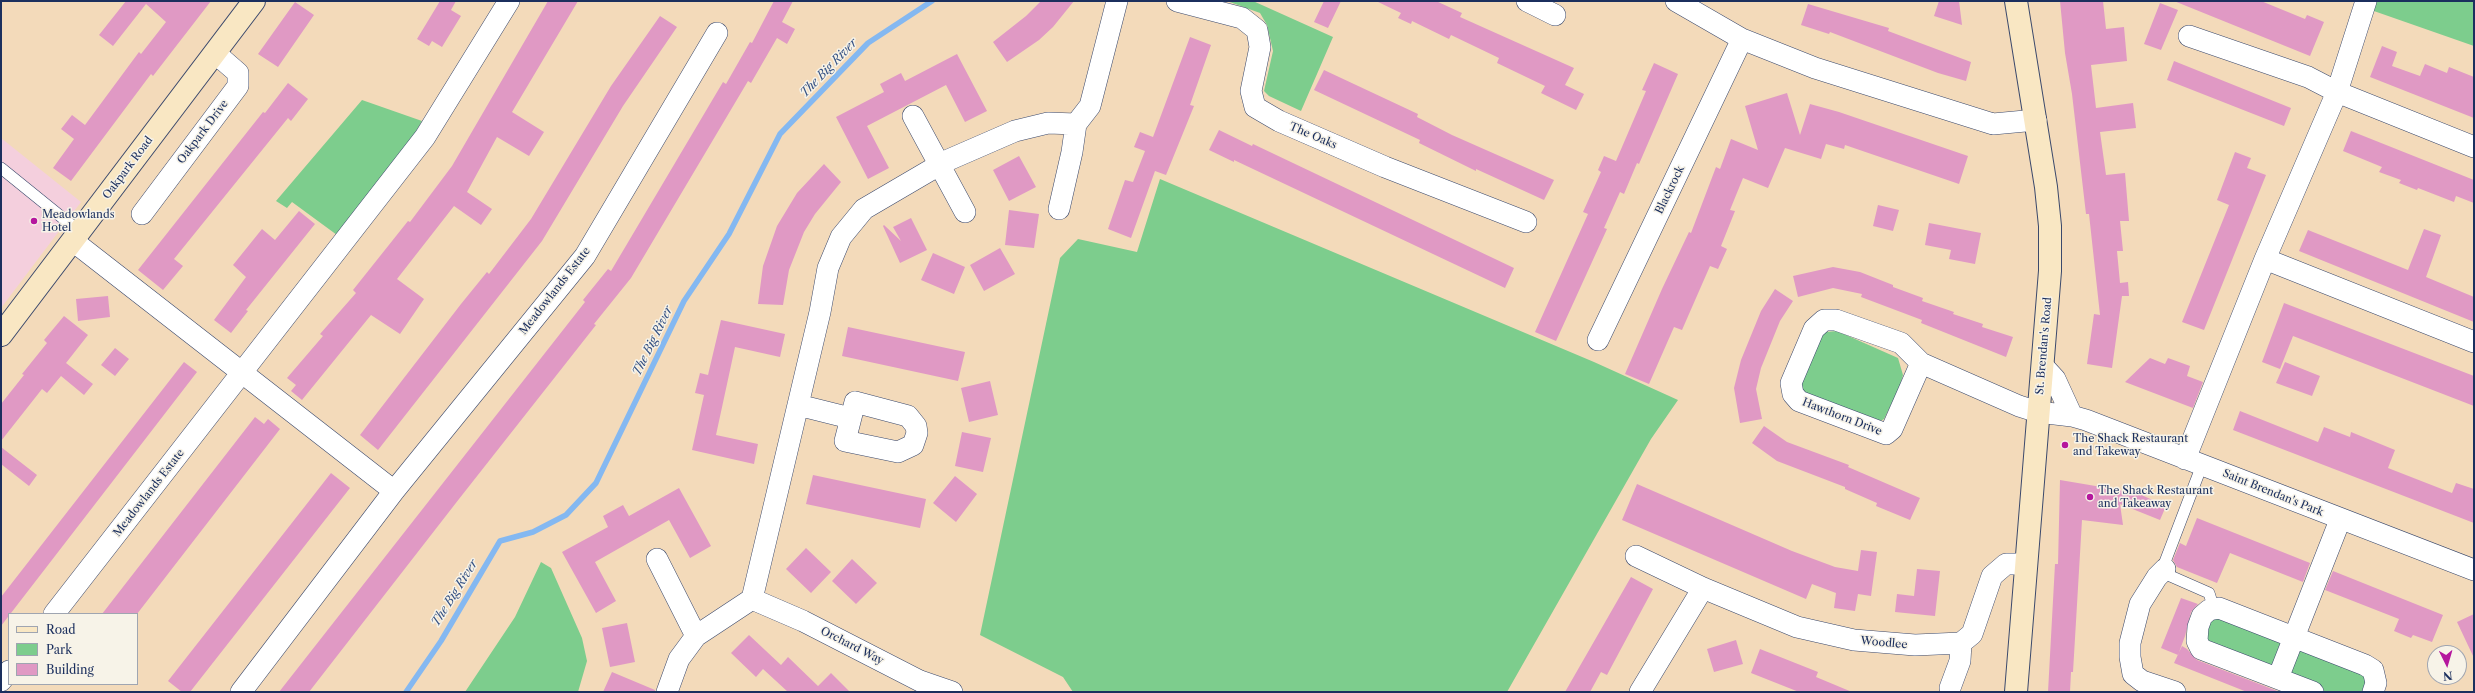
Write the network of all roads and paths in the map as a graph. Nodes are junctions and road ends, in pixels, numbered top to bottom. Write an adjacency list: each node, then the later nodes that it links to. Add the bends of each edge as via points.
1 (254, 1): 13 (main road, Oakpark Road)
2 (509, 1): 32 (street, Meadowlands Estate, via 425,137)
3 (1117, 1): 17 (street, via 1090,106)
4 (1177, 1): 24 (street, The Oaks, via 1242,18 1257,30 1260,47 1251,91 1255,108 1385,167)
5 (1527, 1): 9 (street)
6 (1676, 1): 12 (street)
7 (2016, 1): 16 (main road, St. Brendan's Road)
8 (2366, 1): 14 (street)
9 (1555, 15)
10 (717, 33): 38 (street, Meadowlands Estate, via 585,256)
11 (2189, 36): 14 (street, via 2288,70)
12 (1742, 39): 16 (street, via 1815,68 1993,124); 28 (street, Blackrock)
13 (215, 52): 23 (street, Oakpark Drive, via 238,73 238,86); 25 (main road, Oakpark Road)
14 (2337, 92): 18 (street); 26 (street)
15 (913, 116): 19 (street)
16 (2036, 120): 31 (main road, St. Brendan's Road, via 2050,226)
17 (1076, 124): 19 (street, via 1048,123 1016,131); 21 (street)
18 (2474, 147)
19 (939, 165): 22 (street); 33 (street, via 864,209 841,237 828,268)
20 (1, 168): 25 (lane)
21 (1059, 209)
22 (965, 212)
23 (142, 214)
24 (1526, 222)
25 (77, 236): 27 (main road, Oakpark Road); 32 (street)
26 (2265, 259): 29 (street); 37 (street)
27 (1, 335)
28 (1598, 340)
29 (2474, 342)
30 (1921, 363): 30 (street, Hawthorn Drive, via 1902,343 1836,320 1824,320 1814,329 1791,383 1793,394 1799,401 1886,434 1892,429); 34 (street, Hawthorn Drive)
31 (2044, 367): 34 (main road, St. Brendan's Road); 35 (street, via 2055,379)
32 (243, 373): 38 (street); 48 (street, Meadowlands Estate)
33 (798, 405): 36 (street); 46 (street)
34 (2038, 412): 35 (street, Saint Brendan's Park); 42 (main road, St. Brendan's Road)
35 (2072, 416): 37 (street, Saint Brendan's Park)
36 (850, 418)
37 (2194, 462): 39 (street, Saint Brendan's Park); 43 (lane)
38 (394, 491): 56 (street, Meadowlands Estate)
39 (2340, 520): 44 (street, Saint Brendan's Park); 50 (street)
40 (1636, 556): 45 (street, Woodlee)
41 (656, 559): 49 (street)
42 (2025, 564): 51 (street, via 2006,564 1992,576 1972,634); 60 (main road, St. Brendan's Road)
43 (2165, 569): 47 (lane, via 2168,575 2209,593); 61 (street, via 2140,604 2130,643 2130,657 2133,674 2142,681)
44 (2474, 570)
45 (1703, 588): 51 (street, Woodlee, via 1798,627 1847,638 1915,646); 59 (street)
46 (752, 599): 49 (street); 58 (street, Orchard Way, via 803,621 920,681)
47 (2214, 609): 50 (street, via 2219,608); 53 (street, via 2202,616 2198,627 2197,641 2201,649)
48 (55, 613)
49 (696, 636): 57 (street, via 680,659)
50 (2295, 636): 53 (street); 63 (street, via 2373,670 2376,683)
51 (1962, 643): 55 (street, via 1960,661)
52 (8, 672): 54 (street)
53 (2278, 678): 62 (street)
54 (1, 681)
55 (1950, 688)
56 (241, 692)
57 (667, 692)
58 (952, 692)
59 (1640, 692)
60 (2016, 692)
61 (2175, 692)
62 (2313, 692)
63 (2373, 692)

